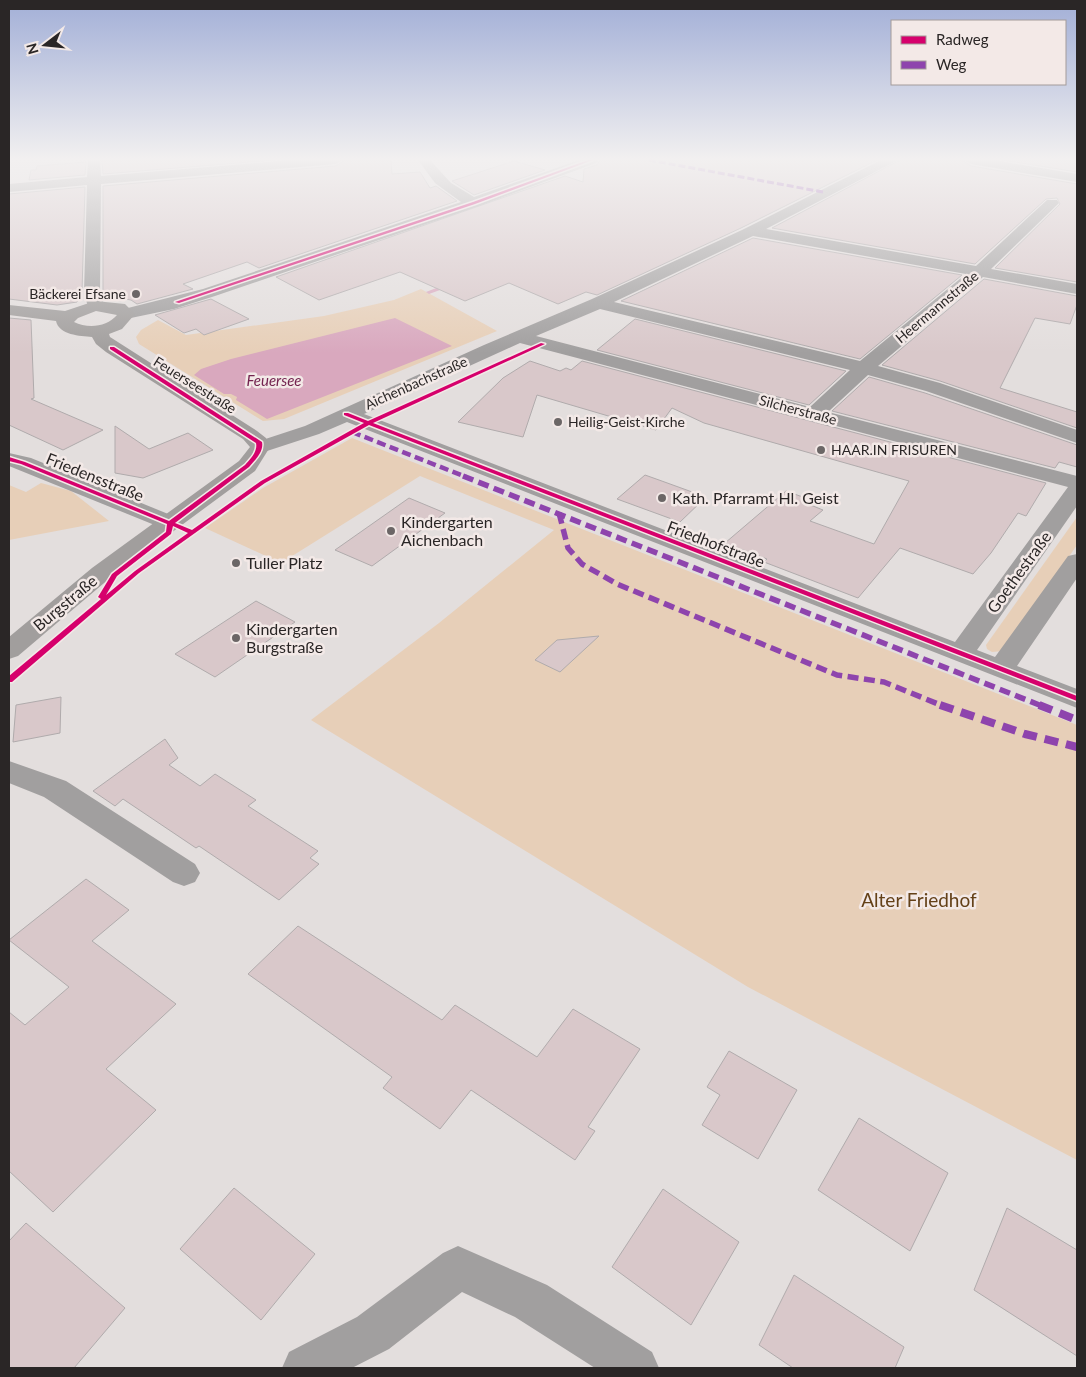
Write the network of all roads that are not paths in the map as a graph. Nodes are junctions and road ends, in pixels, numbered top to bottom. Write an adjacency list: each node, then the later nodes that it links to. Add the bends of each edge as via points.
1 (93, 224): 9 (street, via 92,293)
2 (410, 224): 11 (street, via 177,302)
3 (763, 224): 5 (street, Aichenbachstraße)
4 (1029, 224): 6 (street, Heermannstraße)
5 (750, 231): 6 (street); 8 (street, Aichenbachstraße)
6 (980, 271): 7 (street); 15 (street, Heermannstraße)
7 (1077, 289)
8 (598, 304): 14 (street, Aichenbachstraße); 15 (street)
9 (95, 306): 11 (main road, via 118,308); 12 (main road, via 78,310)
10 (9, 310): 12 (main road)
11 (126, 314): 13 (main road, via 116,325)
12 (68, 317): 13 (main road, via 66,325 71,328)
13 (98, 330): 19 (main road, Feuerseestraße, via 102,340 112,348 250,435)
14 (520, 337): 16 (street, Aichenbachstraße); 17 (street, Silcherstraße)
15 (864, 368): 17 (street, Heermannstraße); 18 (street, via 933,387)
16 (346, 414): 19 (street, Aichenbachstraße, via 312,430); 26 (street, Friedhofstraße)
17 (814, 414): 21 (street, Silcherstraße)
18 (1077, 437)
19 (260, 447): 23 (main road, via 247,466)
20 (9, 459): 23 (street, Friedensstraße)
21 (1077, 483)
22 (1077, 490): 26 (street, Goethestraße)
23 (170, 523): 25 (main road, Burgstraße, via 100,573)
24 (1077, 560): 27 (street)
25 (9, 650)
26 (961, 654): 27 (street, Friedhofstraße)
27 (1001, 669): 28 (street, Friedhofstraße)
28 (1077, 699)
29 (9, 772): 30 (street, via 55,789)
30 (184, 873)
31 (305, 1368): 32 (street, via 373,1332 458,1268 531,1301)
32 (636, 1368)

